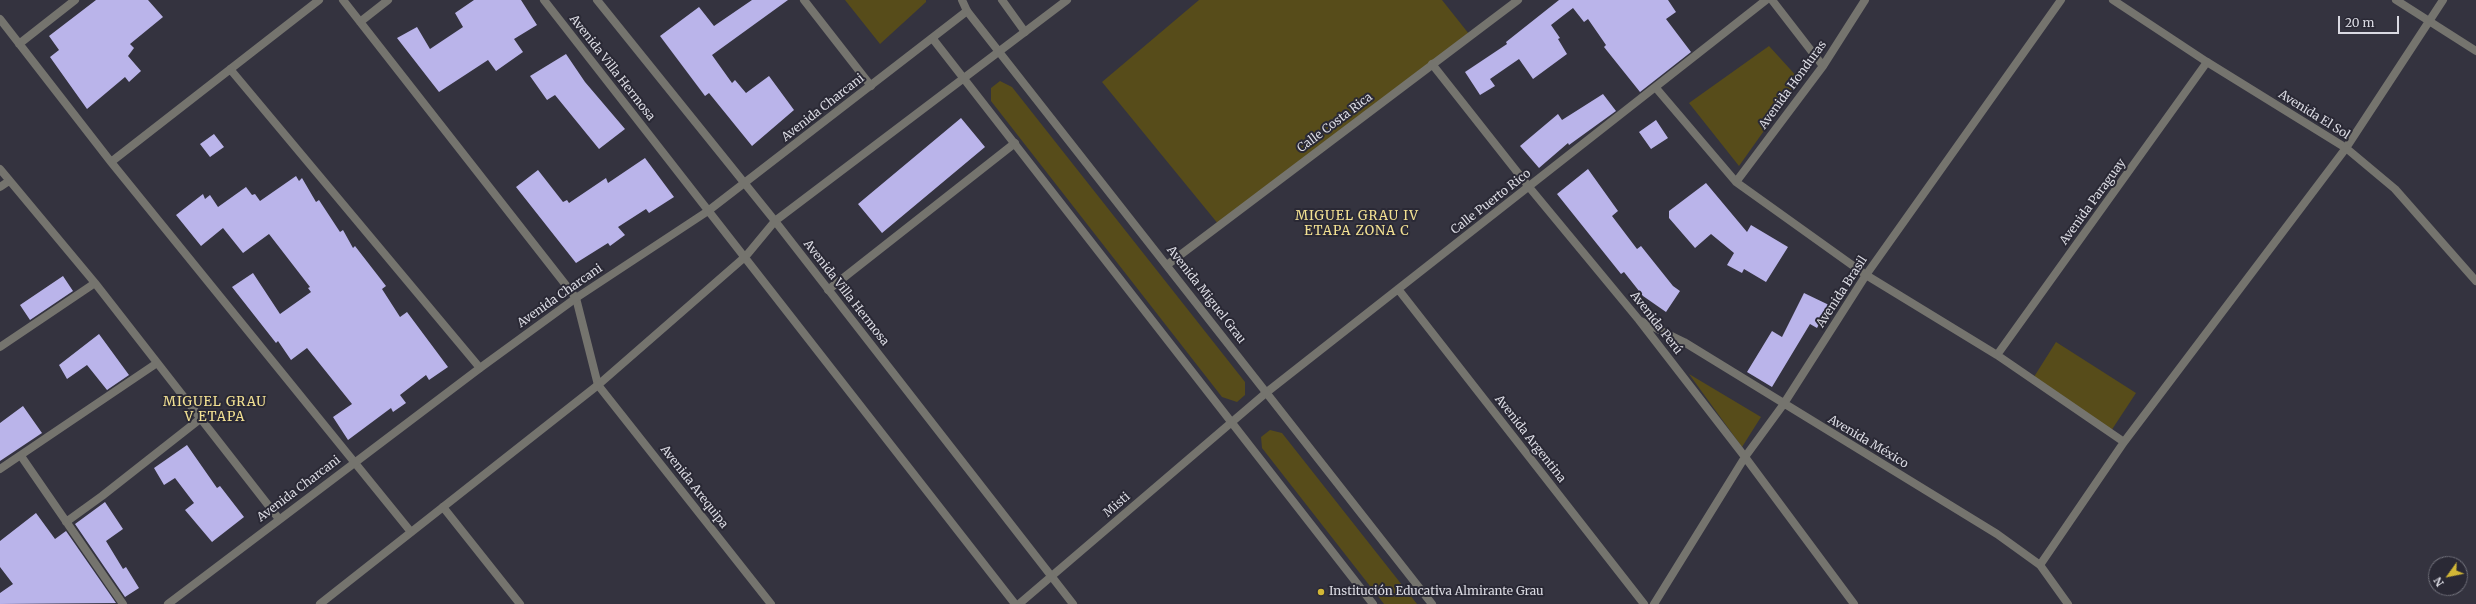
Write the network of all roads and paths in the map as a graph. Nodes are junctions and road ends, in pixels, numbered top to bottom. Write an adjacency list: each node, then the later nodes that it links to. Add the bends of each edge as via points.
1 (75, 0): 25 (street)
2 (319, 0): 31 (street)
3 (343, 0): 22 (street)
4 (388, 0): 22 (street)
5 (544, 0): 44 (street, Avenida Villa Hermosa)
6 (597, 0): 41 (street, Avenida Villa Hermosa)
7 (804, 0): 33 (street)
8 (962, 0): 19 (street, Avenida Miguel Grau)
9 (1002, 0): 23 (street)
10 (1067, 0): 23 (street)
11 (1518, 0): 29 (street, Calle Costa Rica)
12 (1766, 0): 34 (street, Calle Puerto Rico)
13 (1772, 0): 30 (street)
14 (1865, 0): 30 (street, Avenida Honduras)
15 (2061, 0): 48 (street, Avenida Brasil)
16 (2113, 0): 28 (street, Avenida El Sol)
17 (2396, 0): 21 (street)
18 (2443, 0): 21 (street)
19 (967, 11): 24 (street, Avenida Charcani); 26 (street, Avenida Miguel Grau)
20 (0, 19): 25 (street)
21 (2430, 21): 27 (street); 36 (street)
22 (360, 22): 53 (street)
23 (1025, 32): 26 (street)
24 (933, 39): 32 (street); 33 (street, Avenida Charcani)
25 (19, 44): 37 (street)
26 (999, 51): 32 (street); 47 (street, Avenida Miguel Grau)
27 (2476, 51)
28 (2207, 62): 36 (street, Avenida El Sol); 56 (street, Avenida Paraguay)
29 (1432, 64): 43 (street, Avenida Perú); 47 (street, Calle Costa Rica)
30 (1823, 66): 40 (street, Avenida Honduras)
31 (230, 69): 37 (street); 58 (street)
32 (965, 79): 35 (street); 45 (street)
33 (871, 86): 41 (street, Avenida Charcani)
34 (1656, 88): 40 (street); 43 (street, Calle Puerto Rico)
35 (1015, 143): 52 (street); 63 (street)
36 (2346, 148): 49 (street, Avenida El Sol, via 2394,189); 64 (street)
37 (111, 162): 67 (street)
38 (0, 169): 39 (street)
39 (9, 181): 42 (street); 50 (street)
40 (1736, 182): 48 (street)
41 (744, 184): 44 (street, Avenida Charcani); 45 (street, Avenida Villa Hermosa)
42 (0, 187)
43 (1529, 187): 51 (street, Calle Puerto Rico); 54 (street, Avenida Perú)
44 (708, 211): 46 (street, Avenida Villa Hermosa); 53 (street, Avenida Charcani)
45 (775, 221): 46 (street); 52 (street, Avenida Villa Hermosa)
46 (746, 256): 59 (street); 80 (street, Avenida Villa Hermosa)
47 (1167, 265): 60 (street, Avenida Miguel Grau)
48 (1866, 275): 56 (street); 61 (street, Avenida Brasil)
49 (2476, 281)
50 (95, 283): 55 (street); 57 (street)
51 (1398, 289): 60 (street, Calle Puerto Rico); 85 (street, Avenida Argentina)
52 (828, 290): 74 (street, Avenida Villa Hermosa)
53 (576, 298): 58 (street, Avenida Charcani); 59 (street)
54 (1639, 320): 61 (street, Avenida México, via 1684,342); 66 (street, Avenida Perú)
55 (0, 347)
56 (1997, 355): 64 (street)
57 (157, 363): 62 (street); 65 (street)
58 (480, 368): 67 (street, Avenida Charcani)
59 (598, 385): 69 (street); 79 (street, Avenida Arequipa)
60 (1267, 392): 63 (street, Calle Puerto Rico); 84 (street, Avenida Miguel Grau)
61 (1783, 405): 66 (street, Avenida Brasil); 73 (street, Avenida México, via 1997,534)
62 (200, 419): 70 (street); 71 (street)
63 (1230, 422): 74 (street, Misti); 83 (street)
64 (2124, 442): 73 (street)
65 (21, 456): 68 (street); 71 (street)
66 (1745, 457): 86 (street, Avenida Brasil); 87 (street, Avenida Perú)
67 (354, 464): 70 (street, Avenida Charcani); 72 (street)
68 (0, 469)
69 (443, 507): 72 (street); 78 (street)
70 (279, 519): 76 (street, Avenida Charcani)
71 (66, 522): 75 (street)
72 (411, 532): 77 (street)
73 (2040, 564): 88 (street, Avenida México)
74 (1052, 578): 81 (street, Misti); 82 (street, Avenida Villa Hermosa)
75 (123, 604)
76 (168, 604)
77 (320, 604)
78 (520, 604)
79 (771, 604)
80 (1015, 604)
81 (1019, 604)
82 (1073, 604)
83 (1374, 604)
84 (1432, 604)
85 (1644, 604)
86 (1654, 604)
87 (1854, 604)
88 (2068, 604)

